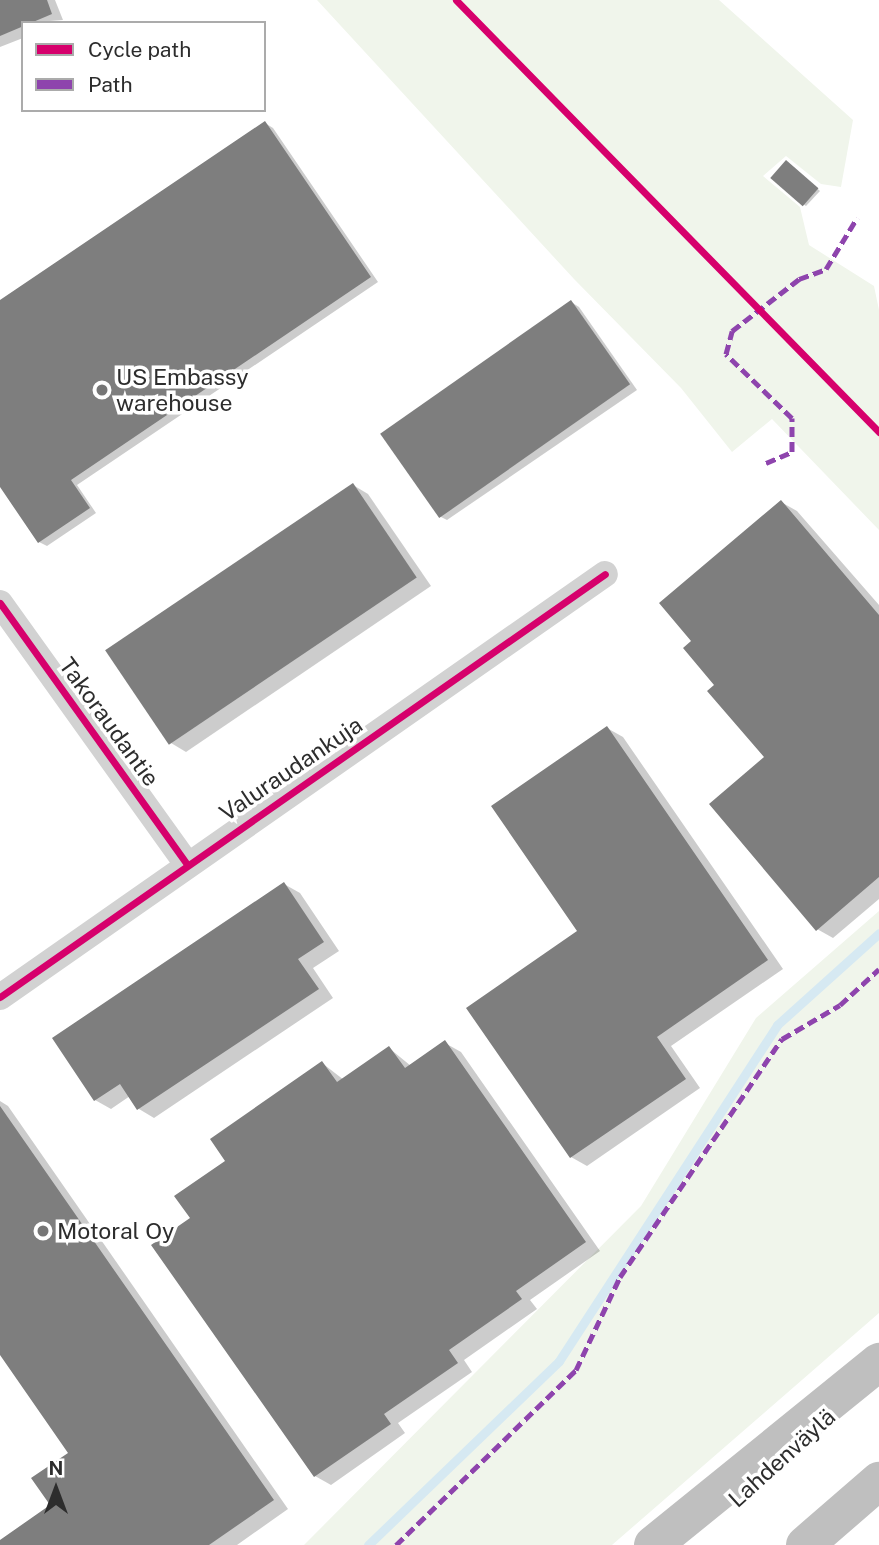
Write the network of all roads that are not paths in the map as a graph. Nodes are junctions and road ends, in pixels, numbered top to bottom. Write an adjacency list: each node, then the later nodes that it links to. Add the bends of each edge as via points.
1 (605, 574): 3 (street, Valuraudankuja)
2 (0, 603): 3 (street, Takoraudantie)
3 (186, 863): 4 (street, Valuraudankuja)
4 (0, 996)
5 (879, 1362): 8 (highway)
6 (879, 1371): 9 (highway, Lahdenväylä)
7 (879, 1481): 10 (highway); 11 (highway)
8 (653, 1545)
9 (686, 1545)
10 (805, 1545)
11 (819, 1545)

